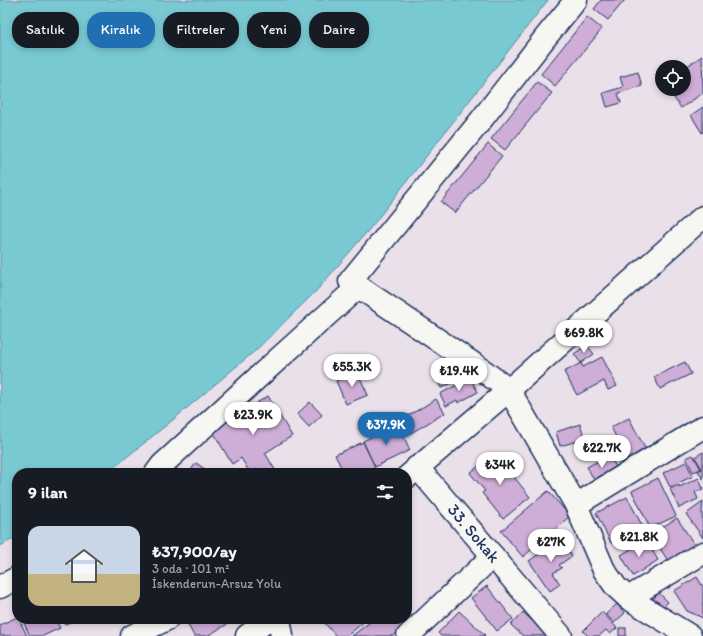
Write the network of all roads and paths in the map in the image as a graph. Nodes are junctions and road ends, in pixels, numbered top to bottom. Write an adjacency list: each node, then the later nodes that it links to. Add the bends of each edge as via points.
1 (576, 0): 3 (street, via 350,281)
2 (703, 217): 4 (street)
3 (358, 287): 4 (street); 6 (street)
4 (509, 390): 7 (street); 8 (street)
5 (703, 427): 8 (street)
6 (160, 468)
7 (412, 472): 10 (street, 33. Sokak)
8 (576, 505): 13 (street, via 604,570)
9 (703, 553): 13 (street)
10 (493, 556): 20 (street); 21 (street, 33. Sokak)
11 (12, 581): 12 (street)
12 (0, 587)
13 (628, 598): 22 (street)
14 (157, 624): 17 (street)
15 (262, 624): 18 (street)
16 (281, 624): 19 (street)
17 (132, 636)
18 (246, 636)
19 (282, 636)
20 (408, 636)
21 (561, 636)
22 (690, 636)

